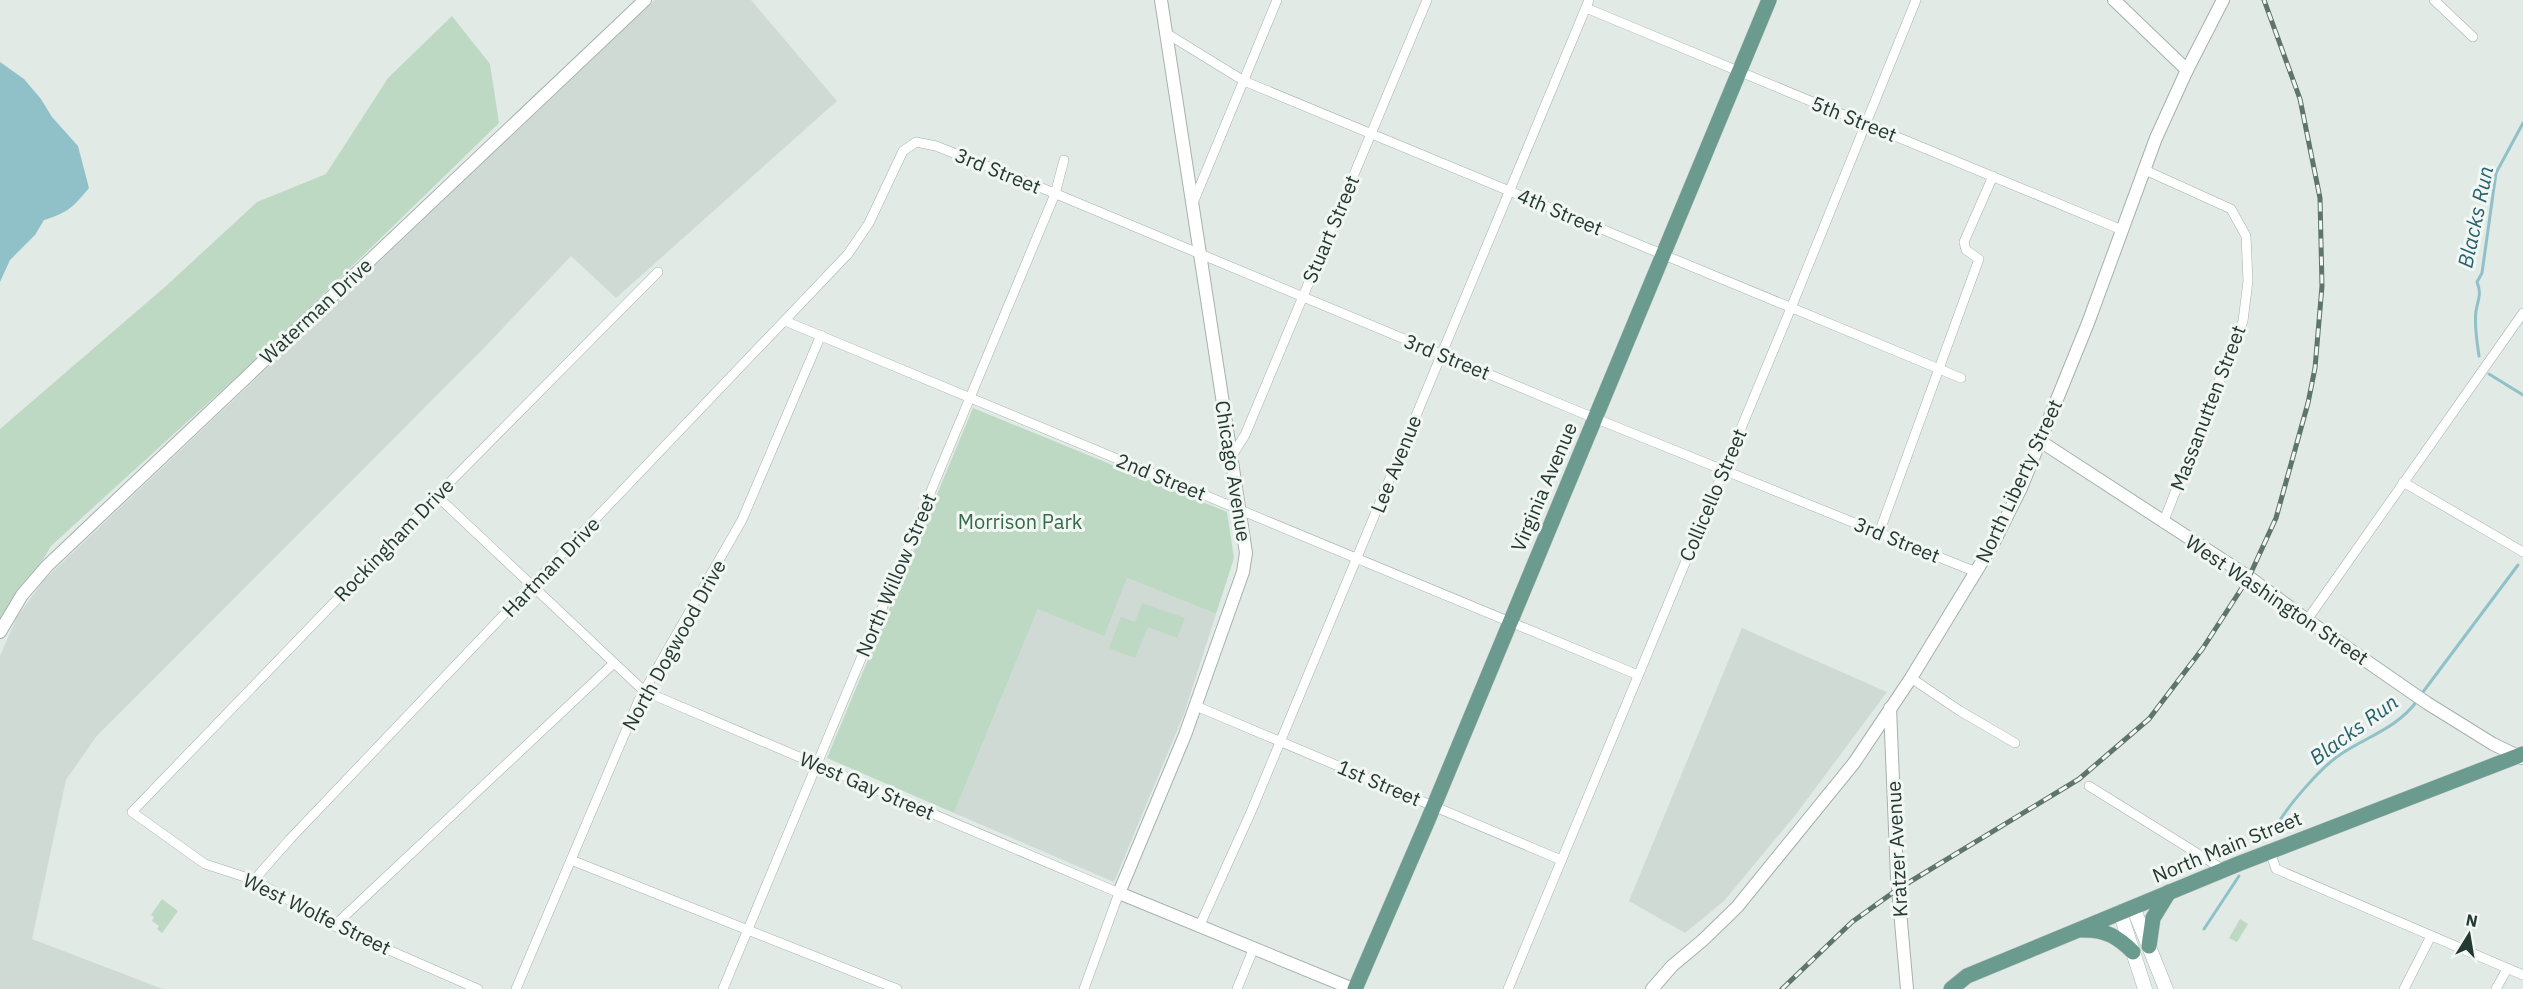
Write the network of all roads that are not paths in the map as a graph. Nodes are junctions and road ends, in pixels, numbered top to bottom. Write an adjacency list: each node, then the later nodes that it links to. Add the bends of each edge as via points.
1 (645, 0): 53 (street, Waterman Drive, via 47,566 22,595)
2 (1161, 0): 11 (street, Chicago Avenue)
3 (1277, 0): 15 (street)
4 (1427, 0): 17 (street, Stuart Street)
5 (1769, 0): 14 (main road, Virginia Avenue)
6 (1916, 0): 16 (street, Collicello Street)
7 (2114, 0): 13 (street)
8 (2223, 0): 13 (street, North Liberty Street)
9 (2434, 0): 12 (street)
10 (1587, 4): 14 (street, 5th Street); 21 (street, Lee Avenue)
11 (1166, 33): 15 (street, 4th Street); 23 (street, Chicago Avenue)
12 (2473, 37)
13 (2187, 70): 19 (street, North Liberty Street)
14 (1740, 71): 16 (street, 5th Street); 27 (main road, Virginia Avenue)
15 (1244, 81): 17 (street, 4th Street); 23 (street)
16 (1867, 124): 20 (street, 5th Street); 30 (street, Collicello Street)
17 (1370, 133): 21 (street, 4th Street); 29 (street, Stuart Street)
18 (1064, 160): 22 (street, North Willow Street)
19 (2145, 170): 24 (street, North Liberty Street); 45 (street, Massanutten Street, via 2231,209 2246,236 2248,281 2243,321)
20 (1993, 176): 24 (street, 5th Street); 35 (street, via 1964,242 1966,250 1979,259)
21 (1509, 191): 27 (street, 4th Street); 34 (street, Lee Avenue)
22 (1055, 194): 25 (street, 3rd Street, via 936,146 911,143 903,151 869,224); 26 (street, 3rd Street); 37 (street, North Willow Street)
23 (1192, 205): 26 (street, Chicago Avenue)
24 (2122, 230): 39 (street, North Liberty Street)
25 (848, 254): 32 (street, Hartman Drive)
26 (1200, 254): 29 (street, 3rd Street); 40 (street, Chicago Avenue)
27 (1663, 255): 30 (street, 4th Street); 38 (main road, Virginia Avenue)
28 (658, 272): 43 (street, Rockingham Drive)
29 (1303, 296): 34 (street, 3rd Street); 40 (street, Stuart Street, via 1245,435)
30 (1791, 308): 35 (street, 4th Street); 41 (street, Collicello Street)
31 (2523, 314): 42 (street)
32 (785, 321): 33 (street, 2nd Street); 50 (street, Hartman Drive)
33 (820, 335): 37 (street, 2nd Street); 57 (street, North Dogwood Drive, via 745,515)
34 (1442, 354): 38 (street, 3rd Street); 48 (street, Lee Avenue)
35 (1939, 368): 36 (street, 4th Street); 46 (street)
36 (1961, 378)
37 (970, 399): 44 (street, 2nd Street); 63 (street, North Willow Street)
38 (1595, 418): 41 (street, 3rd Street); 52 (main road, Virginia Avenue)
39 (2040, 441): 45 (street, West Washington Street); 49 (street, North Liberty Street, via 1999,533)
40 (1231, 457): 44 (street, Chicago Avenue)
41 (1723, 471): 46 (street, 3rd Street); 55 (street, Collicello Street)
42 (2403, 482): 47 (street); 51 (street)
43 (437, 496): 50 (street, West Gay Street); 66 (street, Rockingham Drive)
44 (1240, 508): 48 (street, 2nd Street); 58 (street, Chicago Avenue, via 1246,542 1244,566)
45 (2163, 523): 51 (street, West Washington Street, via 2250,577)
46 (1879, 533): 49 (street, 3rd Street)
47 (2523, 552)
48 (1357, 559): 52 (street, 2nd Street); 60 (street, Lee Avenue)
49 (1976, 572): 56 (street, North Liberty Street)
50 (533, 586): 54 (street, West Gay Street); 71 (street, Hartman Drive)
51 (2307, 620): 62 (street, West Washington Street, via 2427,703 2493,744)
52 (1510, 623): 55 (street, 2nd Street); 65 (main road, Virginia Avenue)
53 (0, 632)
54 (614, 663): 57 (street, West Gay Street); 75 (street)
55 (1638, 675): 68 (street, Collicello Street)
56 (1911, 678): 59 (street, North Liberty Street); 61 (street)
57 (644, 691): 63 (street, West Gay Street); 69 (street, North Dogwood Drive)
58 (1196, 706): 60 (street, 1st Street); 73 (street, Chicago Avenue)
59 (1890, 708): 93 (street, North Liberty Street, via 1854,763 1750,893); 94 (street, Kratzer Avenue)
60 (1280, 741): 65 (street, 1st Street); 76 (street, Lee Avenue)
61 (2015, 743)
62 (2521, 756): 67 (main road, North Main Street)
63 (817, 765): 73 (street, West Gay Street); 78 (street, North Willow Street)
64 (2089, 786): 70 (street)
65 (1434, 806): 68 (street, 1st Street); 91 (main road, Virginia Avenue)
66 (132, 812): 71 (street, West Wolfe Street, via 205,864)
67 (2270, 852): 70 (main road, North Main Street); 79 (street, via 2276,869)
68 (1561, 860): 92 (street, Collicello Street)
69 (571, 861): 78 (street); 86 (street, North Dogwood Drive)
70 (2224, 870): 72 (main road, North Main Street)
71 (254, 880): 75 (street, West Wolfe Street)
72 (2169, 892): 74 (main road, North Main Street); 80 (main road, via 2153,918)
73 (1119, 893): 76 (street, West Gay Street); 89 (street, Chicago Avenue)
74 (2126, 909): 77 (main road, North Main Street); 80 (main road); 82 (main road)
75 (334, 926): 85 (street, West Wolfe Street)
76 (1199, 927): 81 (street, West Gay Street)
77 (2076, 930): 82 (main road, via 2105,932); 95 (main road, North Main Street, via 1967,976)
78 (748, 931): 87 (street, North Willow Street); 88 (street)
79 (2431, 936): 83 (street); 98 (street)
80 (2149, 946): 97 (main road)
81 (1253, 950): 90 (street); 91 (street, West Gay Street)
82 (2133, 952): 96 (main road)
83 (2507, 969): 84 (street); 99 (street)
84 (2523, 975)
85 (478, 989)
86 (516, 989)
87 (723, 989)
88 (897, 989)
89 (1084, 989)
90 (1237, 989)
91 (1354, 989)
92 (1508, 989)
93 (1652, 989)
94 (1906, 989)
95 (1951, 989)
96 (2145, 989)
97 (2166, 989)
98 (2403, 989)
99 (2496, 989)

